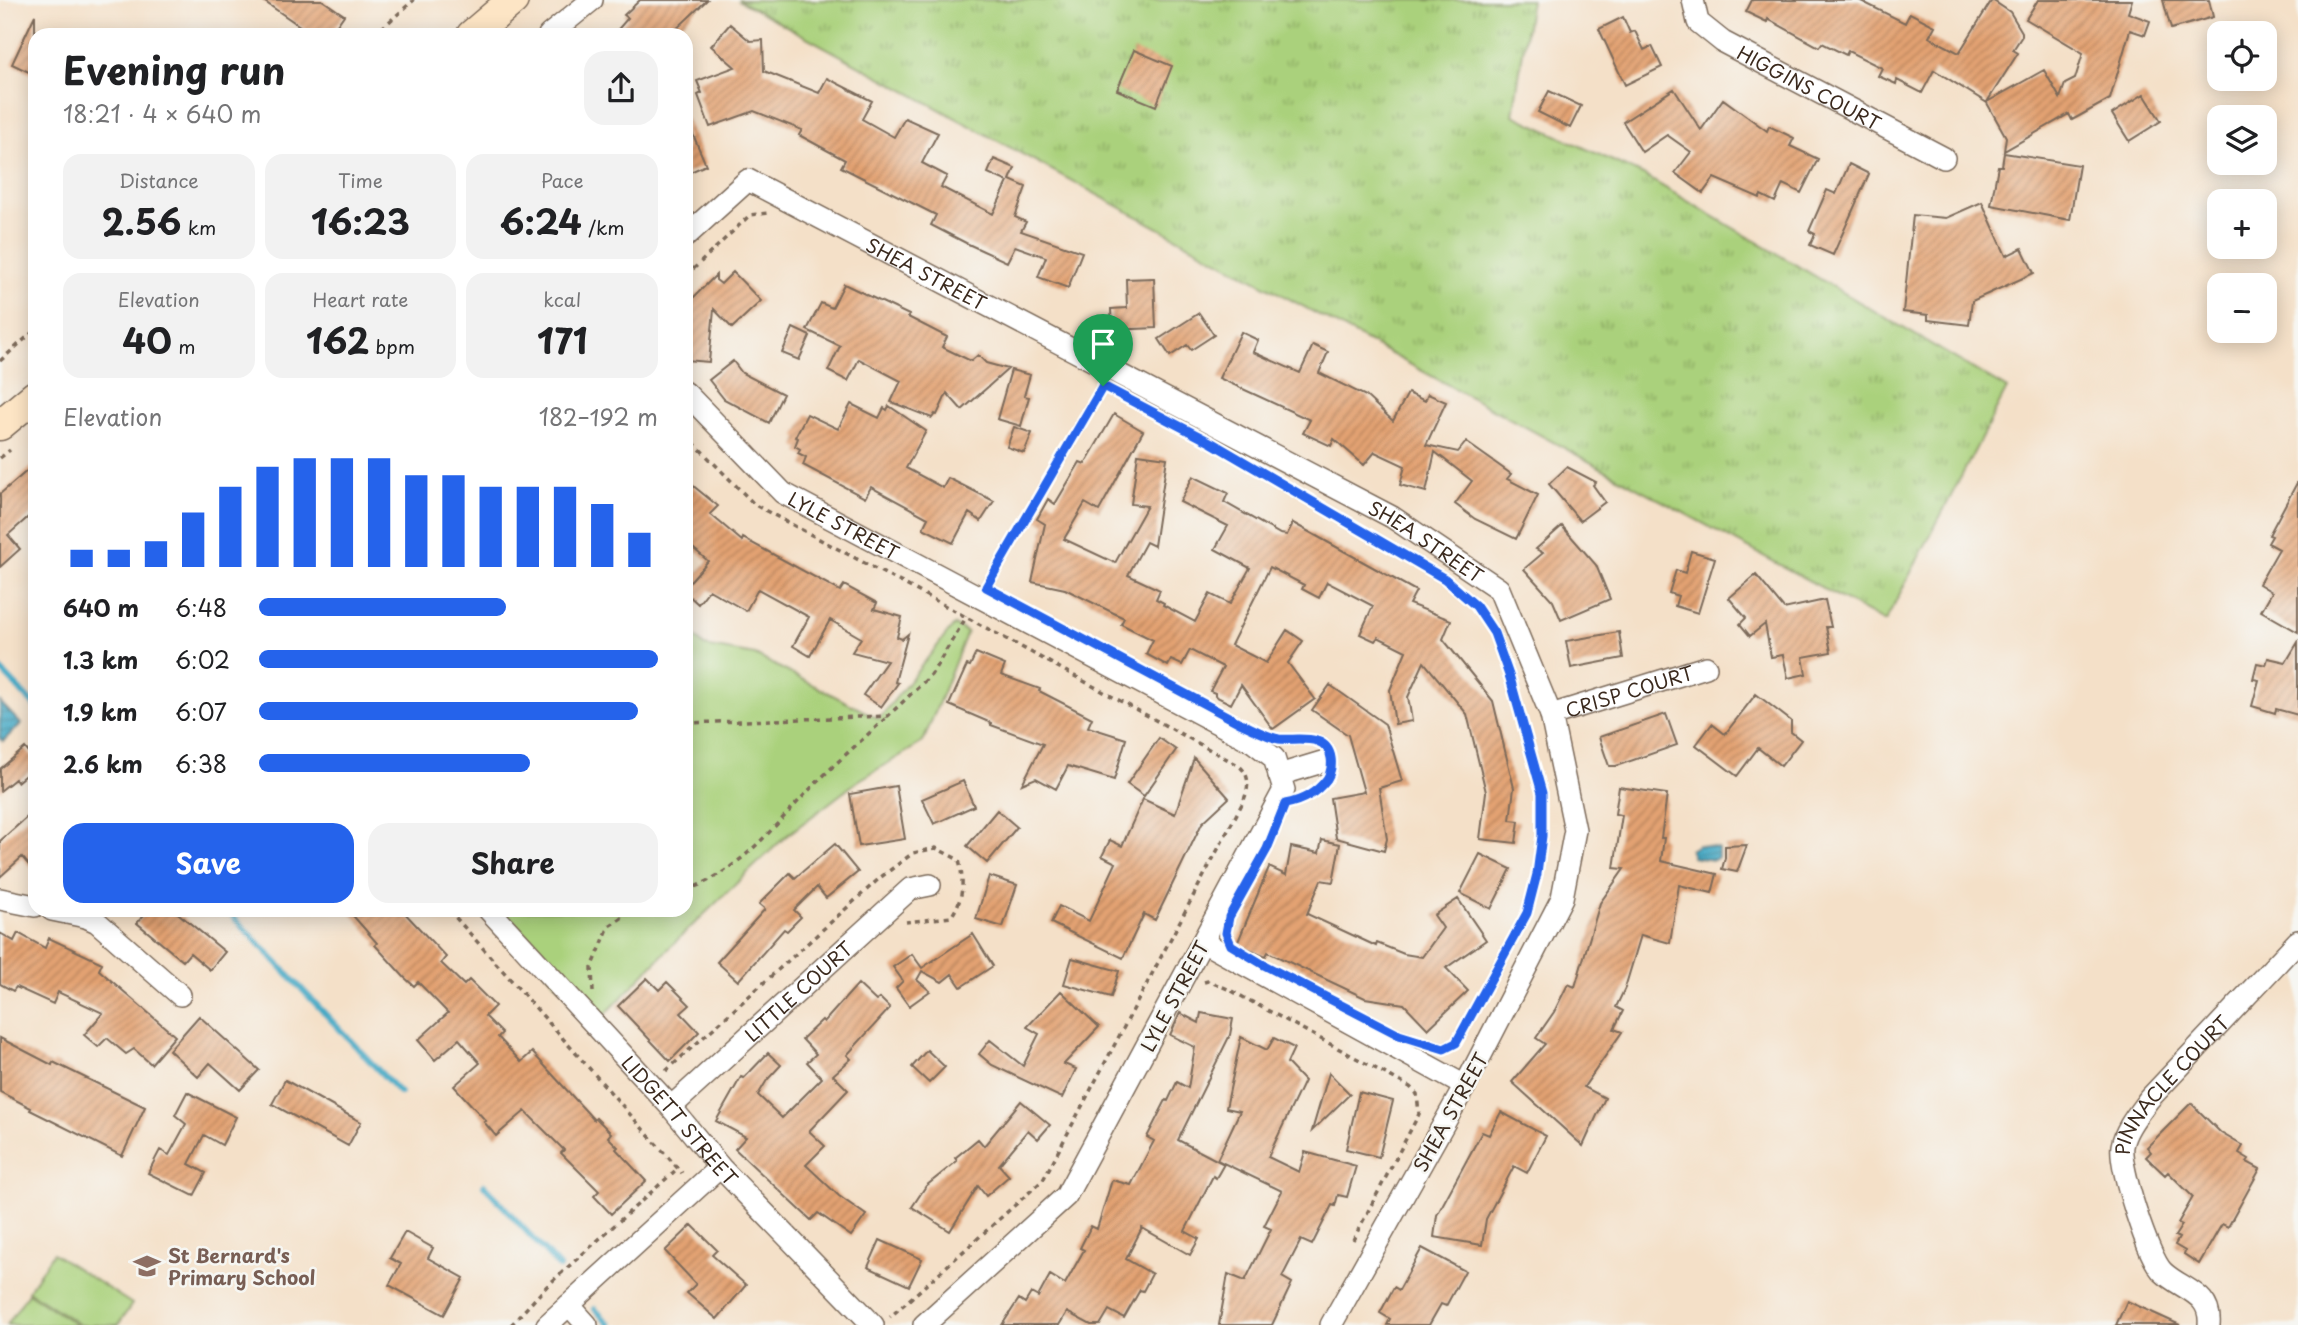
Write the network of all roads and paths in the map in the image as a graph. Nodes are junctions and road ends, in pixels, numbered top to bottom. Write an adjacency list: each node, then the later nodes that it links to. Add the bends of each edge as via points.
1 (414, 0): 5 (path)
2 (513, 0): 6 (main road)
3 (592, 0): 7 (street)
4 (1693, 0): 8 (street, HIGGINS COURT, via 1698,22 1723,42)
5 (382, 28)
6 (480, 28)
7 (558, 28)
8 (1944, 158)
9 (773, 213): 11 (path, via 750,215)
10 (693, 230): 27 (street, SHEA STREET, via 748,180 1392,517 1499,589)
11 (693, 269)
12 (28, 336): 13 (path)
13 (0, 361)
14 (1103, 386): 22 (path)
15 (693, 400): 22 (street, LYLE STREET, via 783,493)
16 (28, 403): 17 (main road)
17 (0, 425)
18 (693, 442): 23 (path, via 755,505)
19 (1308, 499): 20 (path)
20 (1435, 573)
21 (1445, 579): 24 (path, via 1476,606)
22 (978, 598): 23 (path); 32 (street, LYLE STREET, via 1252,742 1274,758)
23 (967, 617): 28 (path, via 931,676); 59 (path, via 1238,765 1247,778 1247,791 1043,1180)
24 (1494, 633)
25 (1502, 656): 49 (path, via 1542,793 1537,874 1527,913 1456,1043 1444,1049)
26 (1706, 667): 27 (street, CRISP COURT)
27 (1551, 715): 51 (street, SHEA STREET, via 1575,830 1562,898)
28 (888, 716): 29 (path); 36 (path, via 749,853)
29 (693, 723)
30 (1278, 739): 31 (path, via 1301,737)
31 (1321, 752): 32 (street)
32 (1279, 775): 45 (street, LYLE STREET, via 1284,790)
33 (1322, 783): 34 (path)
34 (1298, 802)
35 (930, 885): 52 (street, LITTLE COURT, via 910,889)
36 (693, 888)
37 (0, 899): 38 (street)
38 (28, 905)
39 (86, 917): 47 (street)
40 (455, 917): 54 (path)
41 (495, 917): 48 (street, LIDGETT STREET)
42 (624, 917): 48 (path, via 610,926 592,968)
43 (902, 923): 50 (path, via 951,917 960,904 964,882 959,860 936,848 913,853)
44 (2298, 941): 58 (street, PINNACLE COURT, via 2148,1099 2122,1145 2123,1166 2151,1252 2162,1271 2205,1302)
45 (1203, 942): 51 (street); 63 (street, LYLE STREET, via 1066,1196)
46 (1228, 989): 56 (path, via 1417,1094 1419,1114)
47 (180, 995)
48 (595, 1025): 52 (street, LIDGETT STREET)
49 (1433, 1045)
50 (663, 1073)
51 (1465, 1086): 64 (street, SHEA STREET)
52 (671, 1107): 53 (street, LIDGETT STREET)
53 (720, 1167): 55 (street); 59 (street, LIDGETT STREET)
54 (677, 1169): 55 (path); 60 (path, via 547,1286)
55 (696, 1189): 57 (street)
56 (1351, 1243)
57 (569, 1305): 61 (street); 62 (street)
58 (2209, 1320)
59 (879, 1323)
60 (511, 1325)
61 (547, 1325)
62 (587, 1325)
63 (924, 1325)
64 (1331, 1325)

